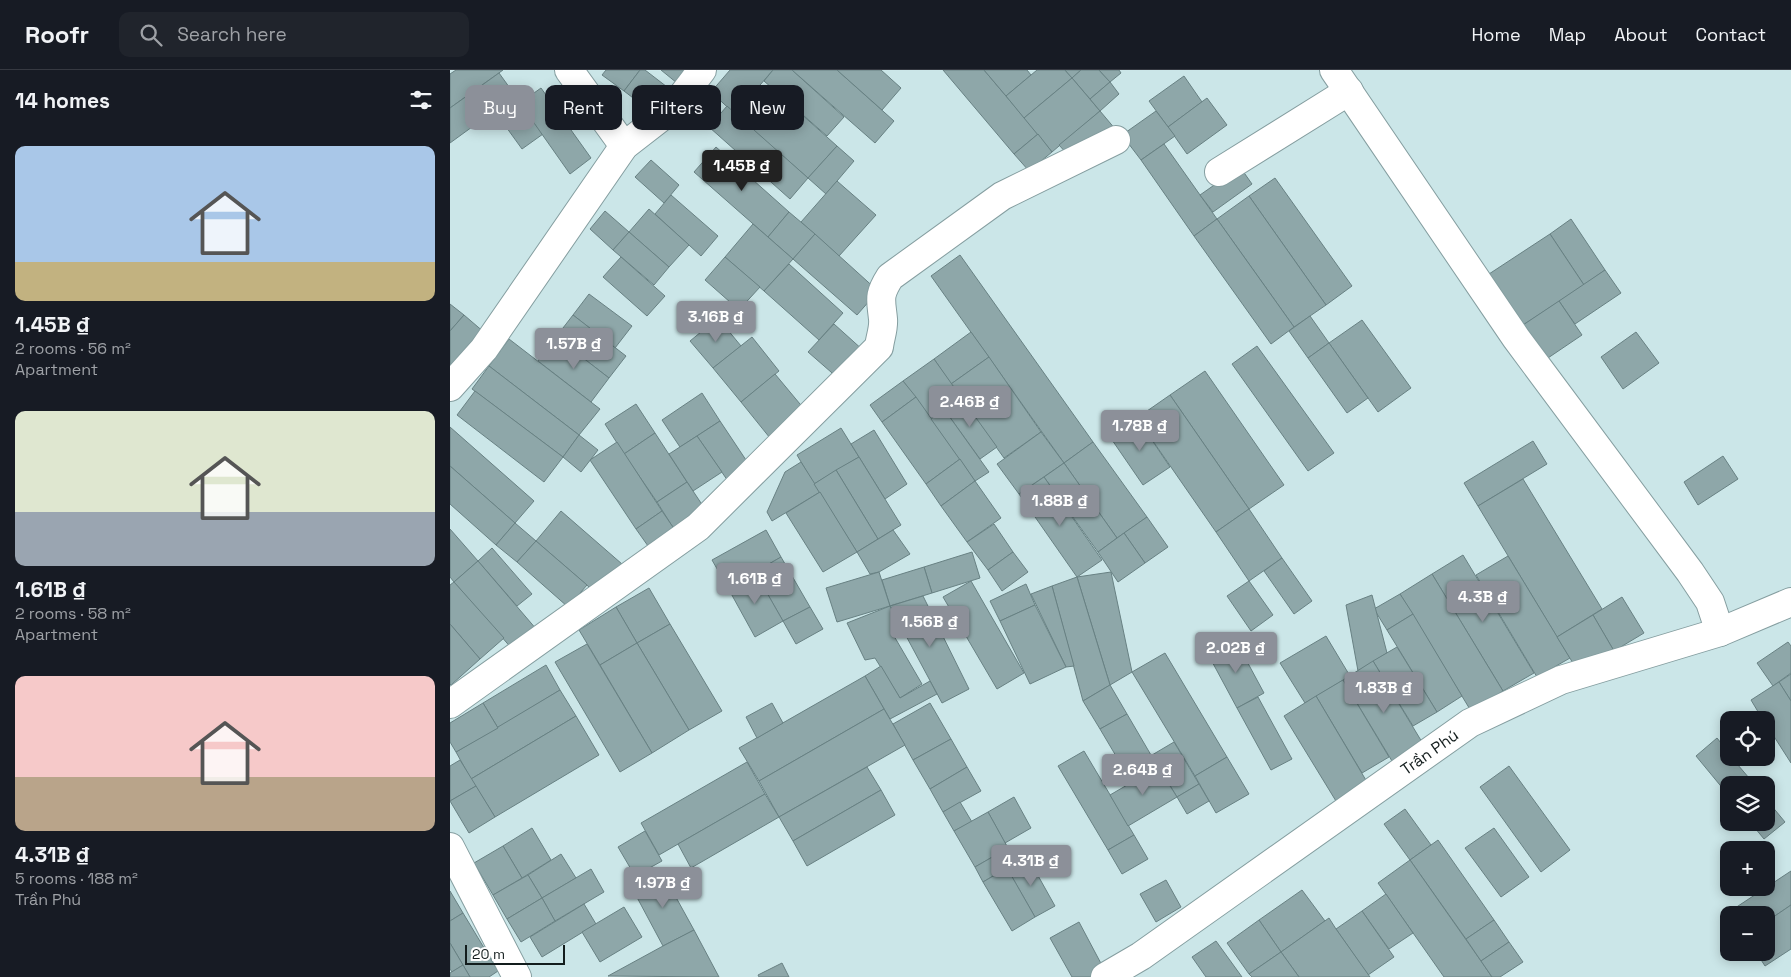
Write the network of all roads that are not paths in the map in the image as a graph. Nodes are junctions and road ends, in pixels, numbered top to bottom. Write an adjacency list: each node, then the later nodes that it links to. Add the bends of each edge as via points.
1 (569, 70): 5 (street)
2 (702, 70): 5 (street, via 672,108)
3 (1341, 81): 6 (street); 9 (street, via 1516,338 1690,572 1710,602)
4 (1116, 140): 10 (street, via 1002,196 890,277 882,290 880,303 884,321 879,347 698,527)
5 (624, 146): 7 (street, via 484,349)
6 (1219, 172)
7 (450, 387)
8 (1791, 602): 9 (street, Trần Phú)
9 (1720, 632): 13 (street, Trần Phú, via 1561,680 1470,723 1142,956)
10 (450, 704)
11 (450, 847): 12 (street)
12 (517, 977)
13 (1105, 977)

